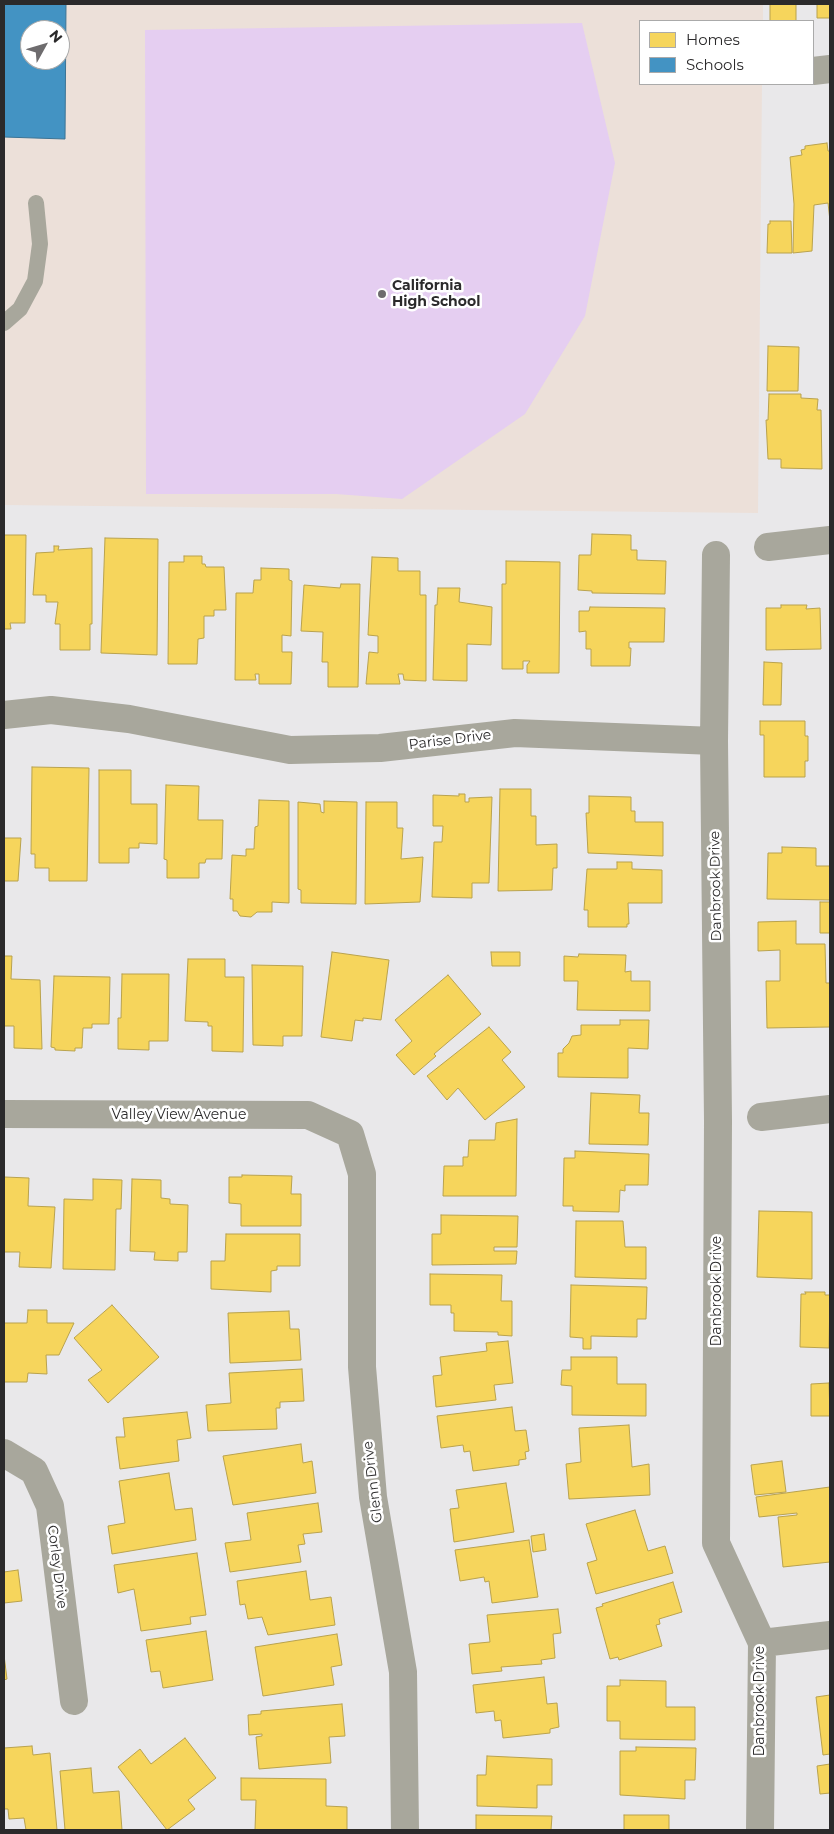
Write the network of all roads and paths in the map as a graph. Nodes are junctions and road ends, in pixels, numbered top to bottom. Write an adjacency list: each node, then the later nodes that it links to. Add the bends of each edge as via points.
1 (830, 69): 2 (street)
2 (814, 71)
3 (36, 202): 4 (lane, via 40,244 34,281 20,308)
4 (4, 323)
5 (830, 540): 6 (street)
6 (768, 547)
7 (716, 555): 9 (street)
8 (4, 715): 9 (street, Parise Drive, via 51,710 110,717 290,750 380,748 515,733)
9 (714, 741): 16 (street, Danbrook Drive, via 718,1121 716,1543)
10 (830, 1109): 12 (street)
11 (4, 1114): 13 (street, Valley View Avenue, via 308,1115)
12 (761, 1117)
13 (350, 1134): 18 (street, Glenn Drive, via 362,1174 362,1367 374,1497 402,1672)
14 (4, 1453): 17 (street, Corley Drive, via 34,1470 50,1506)
15 (830, 1635): 16 (street)
16 (762, 1643): 19 (street, Danbrook Drive)
17 (74, 1701)
18 (405, 1830)
19 (760, 1830)

